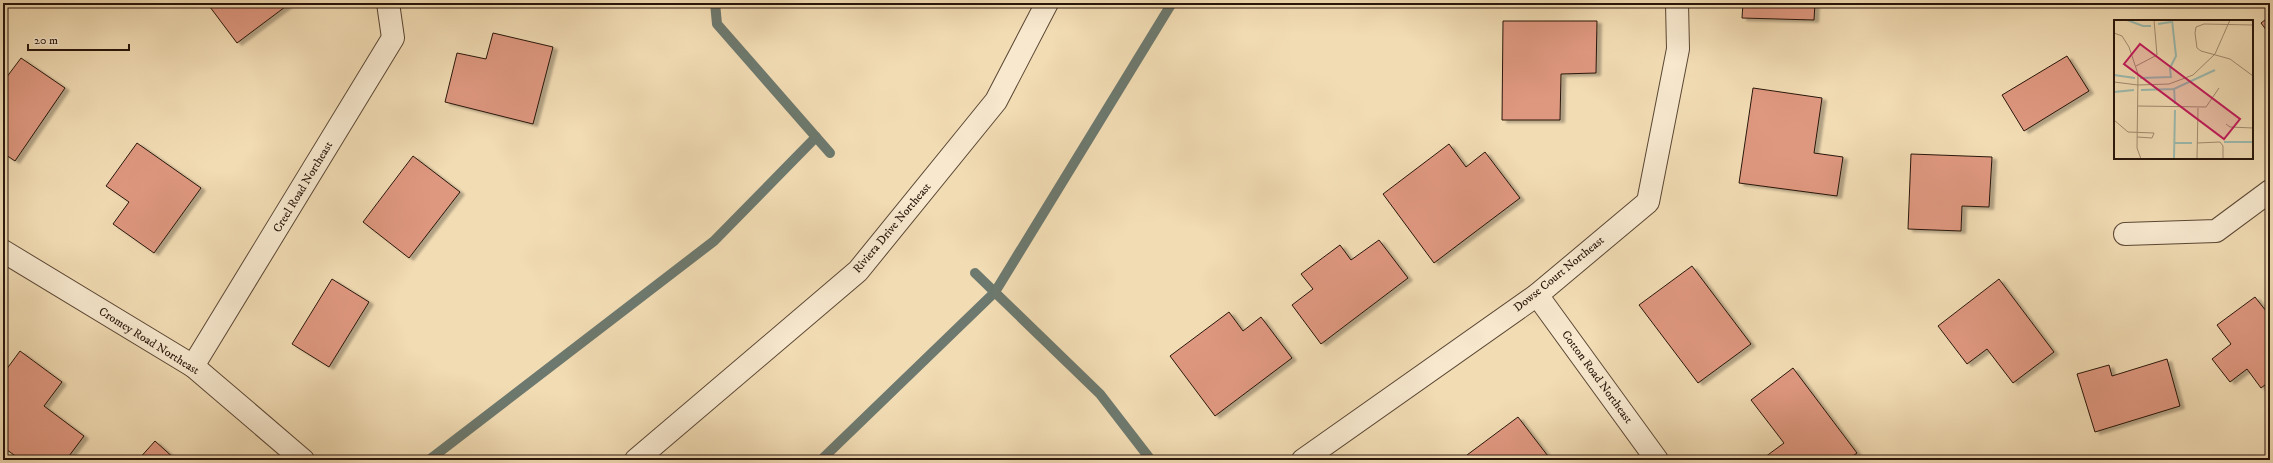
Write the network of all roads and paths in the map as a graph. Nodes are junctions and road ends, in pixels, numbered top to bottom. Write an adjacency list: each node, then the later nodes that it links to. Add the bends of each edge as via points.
1 (388, 3): 8 (street, Creel Road Northeast, via 393,38)
2 (1048, 3): 10 (street, Riviera Drive Northeast, via 996,101 858,271)
3 (1677, 3): 7 (street, Dowse Court Northeast, via 1678,49 1648,202)
4 (2270, 191): 5 (street, via 2216,230)
5 (2125, 234)
6 (3, 251): 8 (street, Cromey Road Northeast)
7 (1537, 295): 11 (street, Dowse Court Northeast); 12 (street, Cotton Road Northeast)
8 (193, 366): 9 (street, Cromey Road Northeast)
9 (303, 460)
10 (636, 460)
11 (1303, 460)
12 (1657, 460)

